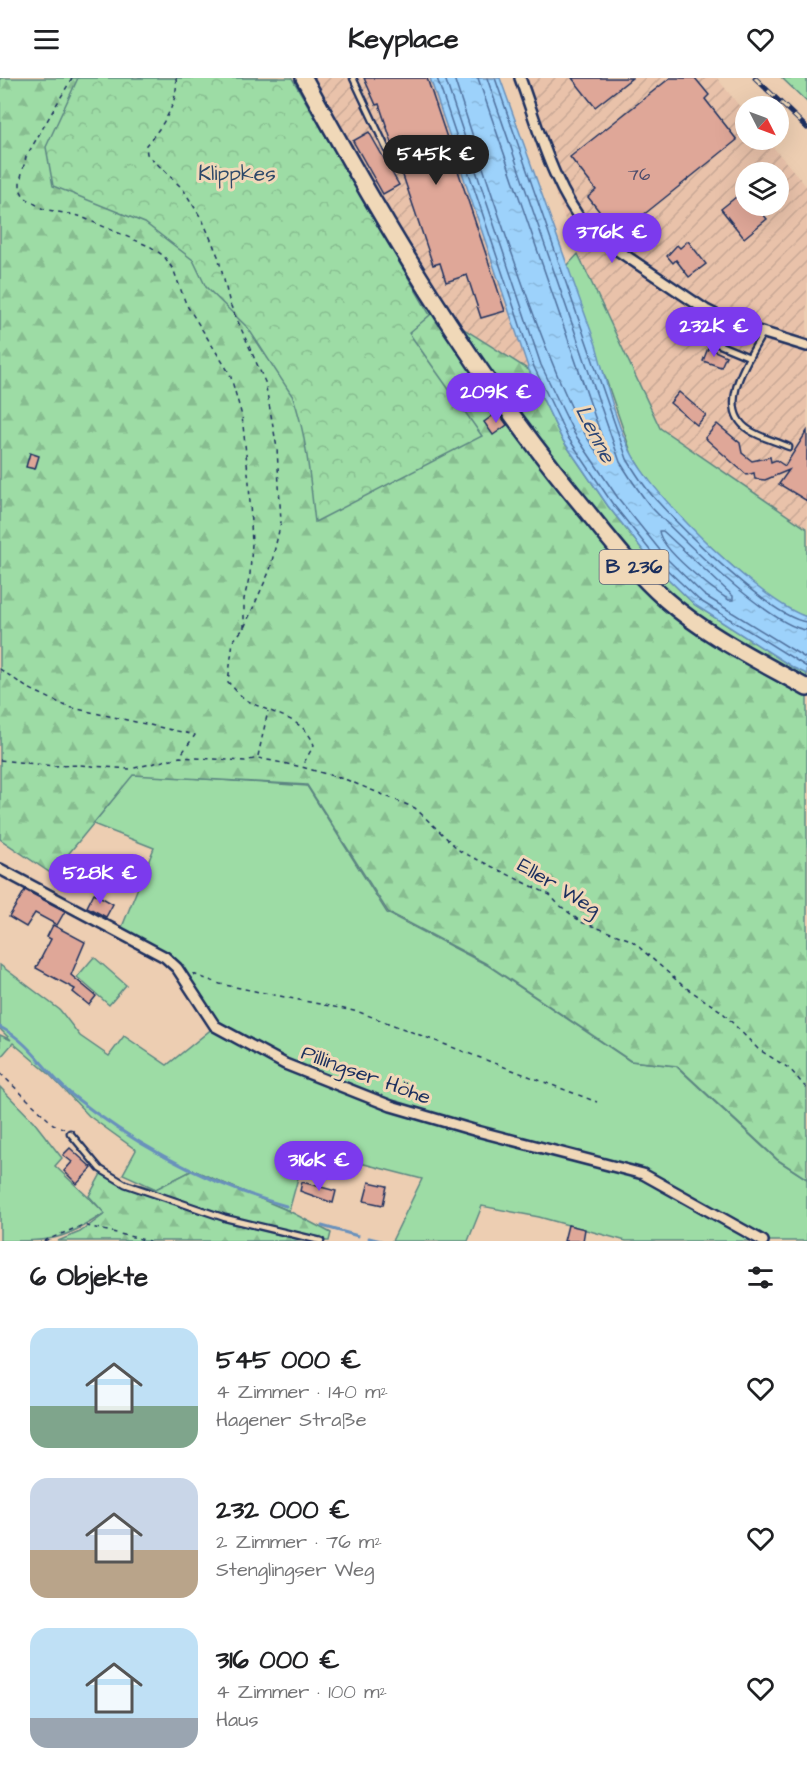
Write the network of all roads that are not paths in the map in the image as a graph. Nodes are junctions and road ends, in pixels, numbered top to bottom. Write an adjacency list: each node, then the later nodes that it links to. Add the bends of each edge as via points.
1 (304, 78): 10 (main road, B 236, via 425,290 502,401 614,545 665,599 710,633)
2 (353, 78): 4 (lane)
3 (520, 78): 5 (street, via 556,177 576,214 601,241)
4 (387, 150)
5 (706, 310): 6 (street); 8 (lane, via 700,334)
6 (763, 333): 7 (street); 8 (lane)
7 (807, 346)
8 (749, 357): 9 (lane, via 734,395 734,412 751,431)
9 (789, 447)
10 (807, 688)
11 (0, 869): 14 (street, Pillingser Höhe, via 165,957 177,968 215,1026 285,1064 391,1106 643,1174)
12 (70, 1133): 13 (lane, via 100,1169 125,1184 225,1218)
13 (321, 1241)
14 (763, 1241)

